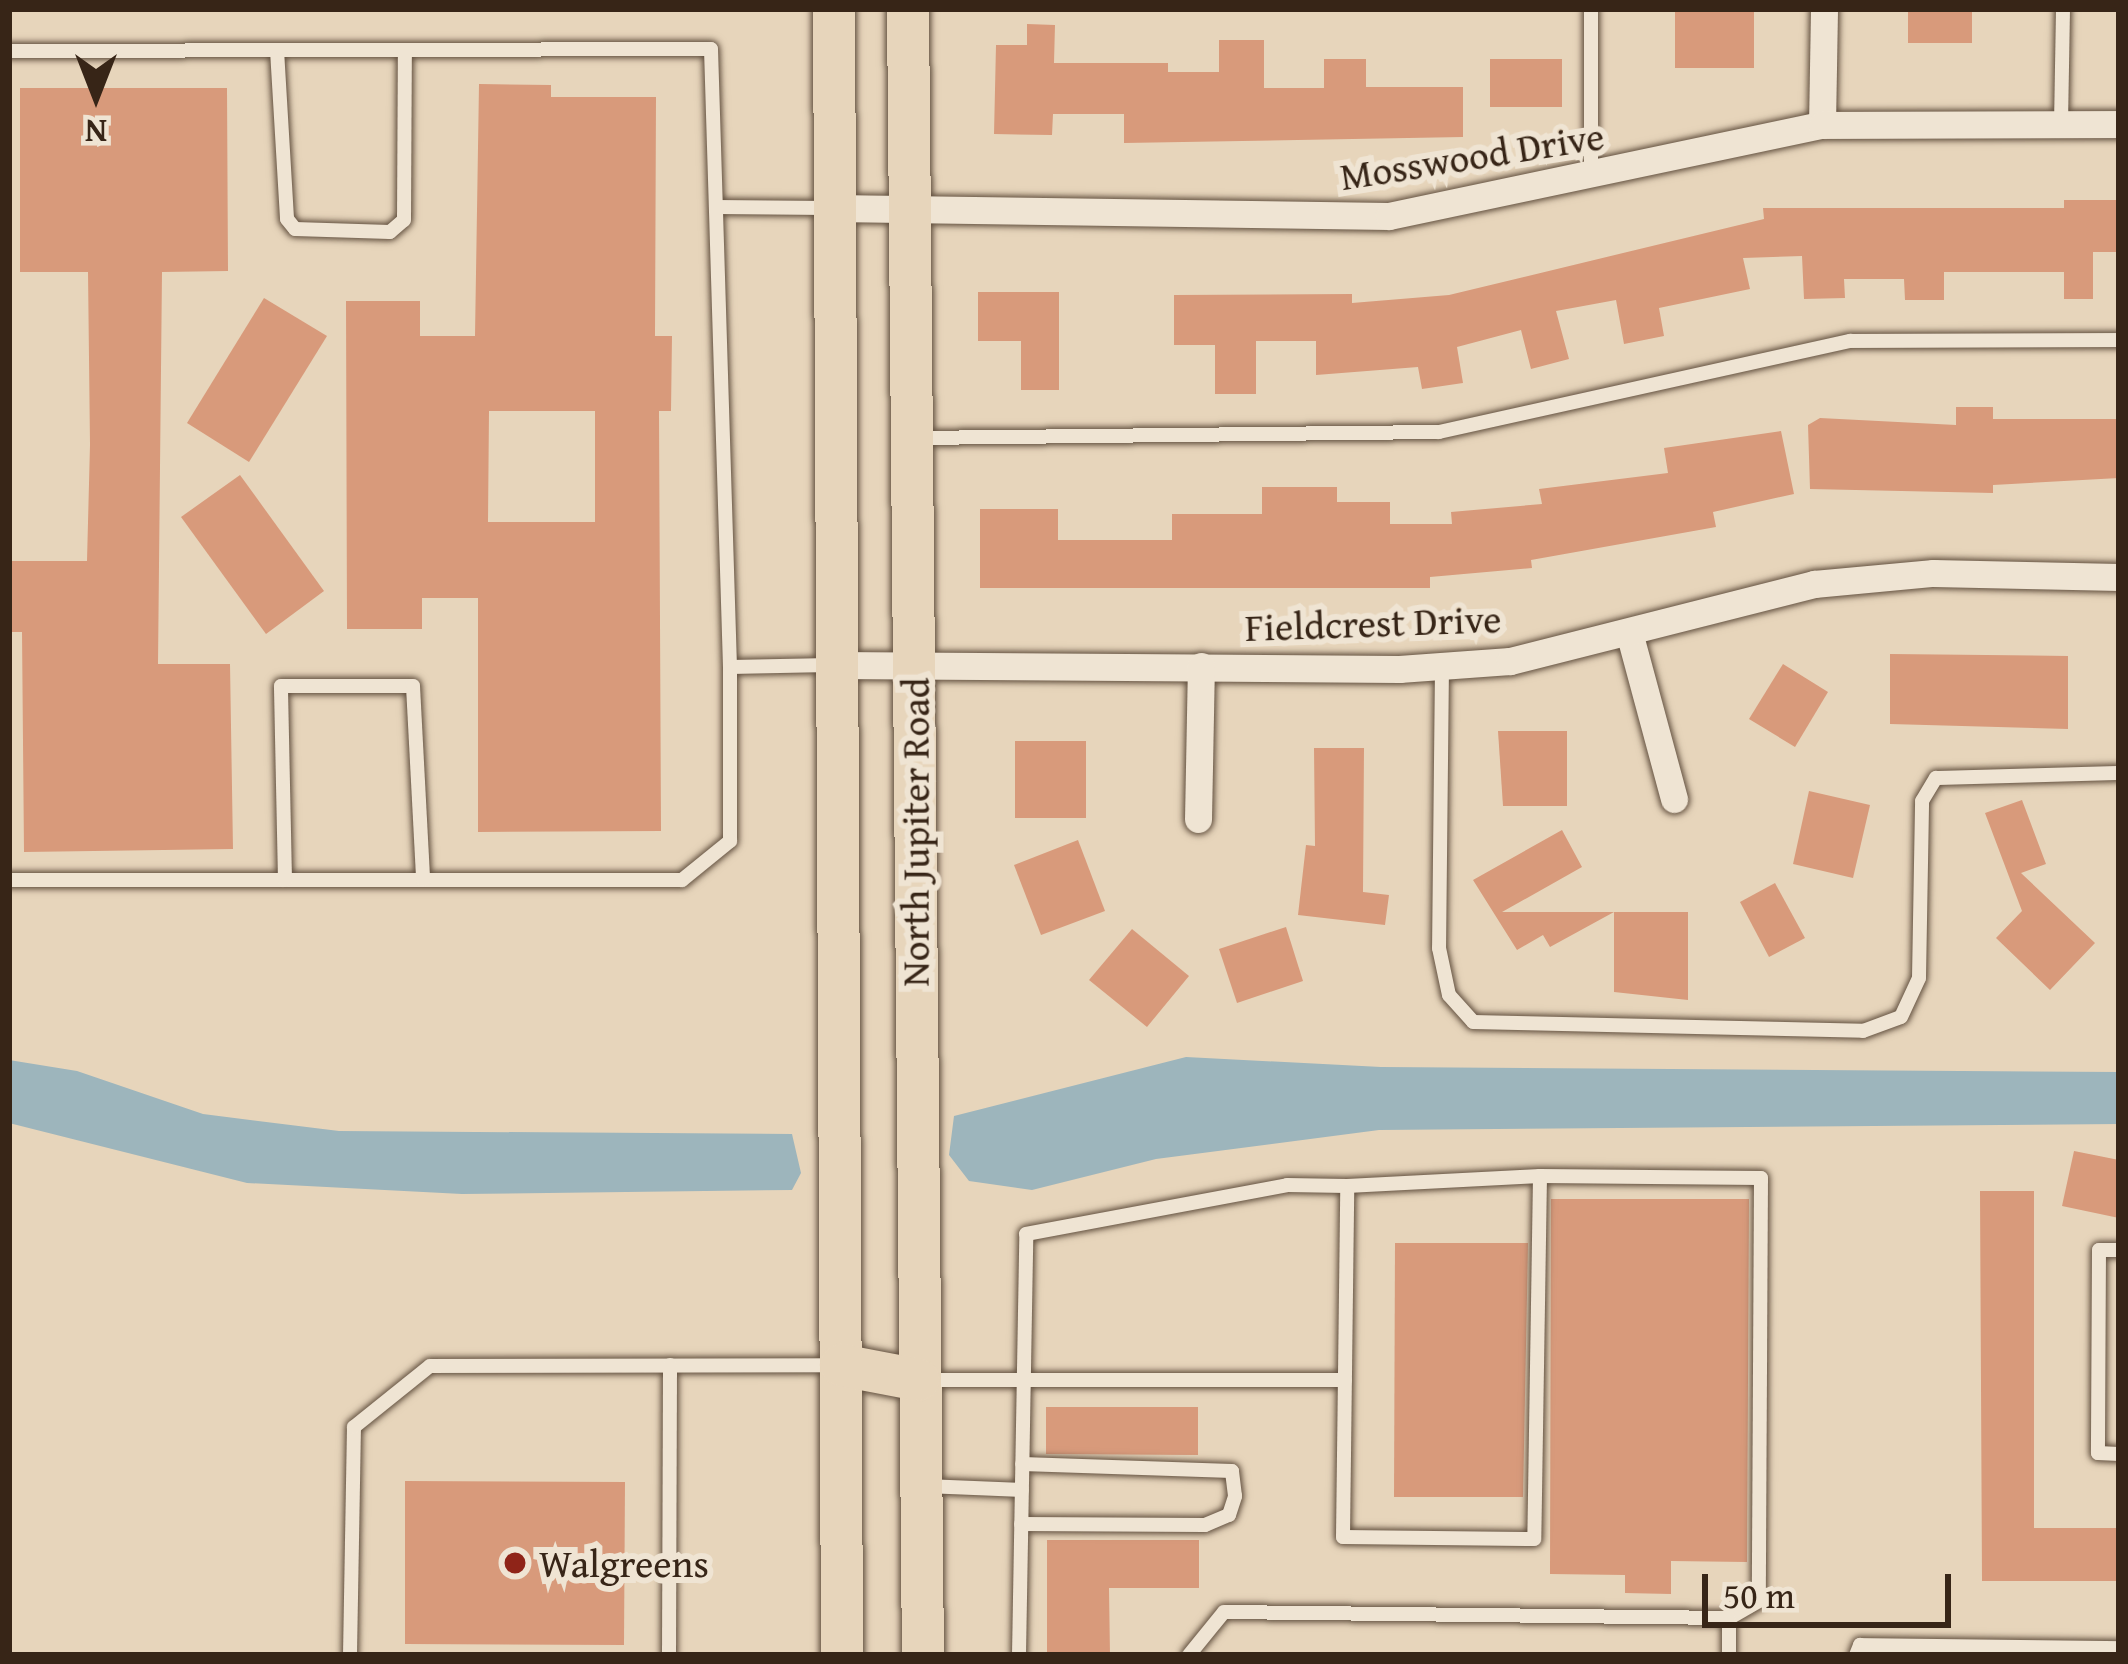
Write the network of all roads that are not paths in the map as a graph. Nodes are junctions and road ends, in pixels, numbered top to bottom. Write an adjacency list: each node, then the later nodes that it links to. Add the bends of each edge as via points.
1 (834, 9): 14 (main road, North Jupiter Road)
2 (908, 9): 15 (main road, North Jupiter Road)
3 (1591, 9): 12 (lane)
4 (1823, 9): 9 (street)
5 (2063, 9): 10 (lane)
6 (277, 50): 7 (lane); 7 (lane, via 287,219 295,229 390,232 404,220); 8 (lane)
7 (405, 50): 13 (lane, via 711,49)
8 (9, 51)
9 (1822, 124): 10 (street, Mosswood Drive); 12 (street, Mosswood Drive)
10 (2061, 124): 11 (street, Mosswood Drive)
11 (2119, 124)
12 (1591, 180): 15 (street, Mosswood Drive, via 1447,208 1312,220)
13 (716, 207): 14 (lane); 24 (lane)
14 (832, 208): 15 (street, Mosswood Drive); 20 (main road, North Jupiter Road)
15 (909, 209): 17 (main road, North Jupiter Road)
16 (2119, 340): 17 (lane, via 1850,340 1439,432)
17 (910, 438): 21 (main road, North Jupiter Road)
18 (2119, 577): 19 (street, Fieldcrest Drive, via 1933,573 1814,584)
19 (1629, 632): 23 (street, Fieldcrest Drive, via 1510,661); 26 (street)
20 (835, 664): 21 (street, Fieldcrest Drive); 24 (lane); 34 (main road, North Jupiter Road)
21 (915, 664): 22 (street, Fieldcrest Drive); 36 (main road, North Jupiter Road)
22 (1201, 666): 23 (street, Fieldcrest Drive); 27 (street)
23 (1442, 666): 25 (lane, via 1439,948 1449,995 1473,1022 1863,1031 1901,1017 1919,978 1922,801 1936,778)
24 (730, 667): 30 (lane, via 730,841 682,880)
25 (2119, 773)
26 (1674, 799)
27 (1198, 820)
28 (9, 880): 29 (lane)
29 (285, 880): 30 (lane); 30 (lane, via 281,686 413,686)
30 (423, 880)
31 (1540, 1177): 32 (lane); 38 (lane, via 1529,1544 1343,1537); 44 (lane, via 1761,1178 1759,1601)
32 (1347, 1186): 37 (lane, via 1287,1185 1026,1234); 38 (lane)
33 (2119, 1250): 39 (lane, via 2099,1250 2098,1431 2098,1453)
34 (841, 1365): 35 (lane); 36 (main road); 48 (main road, North Jupiter Road)
35 (670, 1366): 46 (lane, via 430,1366 354,1427); 47 (lane)
36 (920, 1380): 37 (lane); 41 (main road, North Jupiter Road)
37 (1023, 1380): 38 (lane); 40 (lane)
38 (1345, 1380)
39 (2119, 1454)
40 (1022, 1464): 42 (lane); 43 (lane, via 1232,1471 1235,1496 1229,1515 1205,1525)
41 (921, 1486): 42 (lane); 49 (main road, North Jupiter Road)
42 (1022, 1490): 43 (lane)
43 (1021, 1524): 50 (lane)
44 (1729, 1618): 51 (lane, via 1224,1612); 52 (lane)
45 (2119, 1648): 53 (lane, via 1860,1646)
46 (350, 1655)
47 (669, 1655)
48 (842, 1655)
49 (922, 1655)
50 (1019, 1655)
51 (1189, 1655)
52 (1729, 1655)
53 (1856, 1655)

